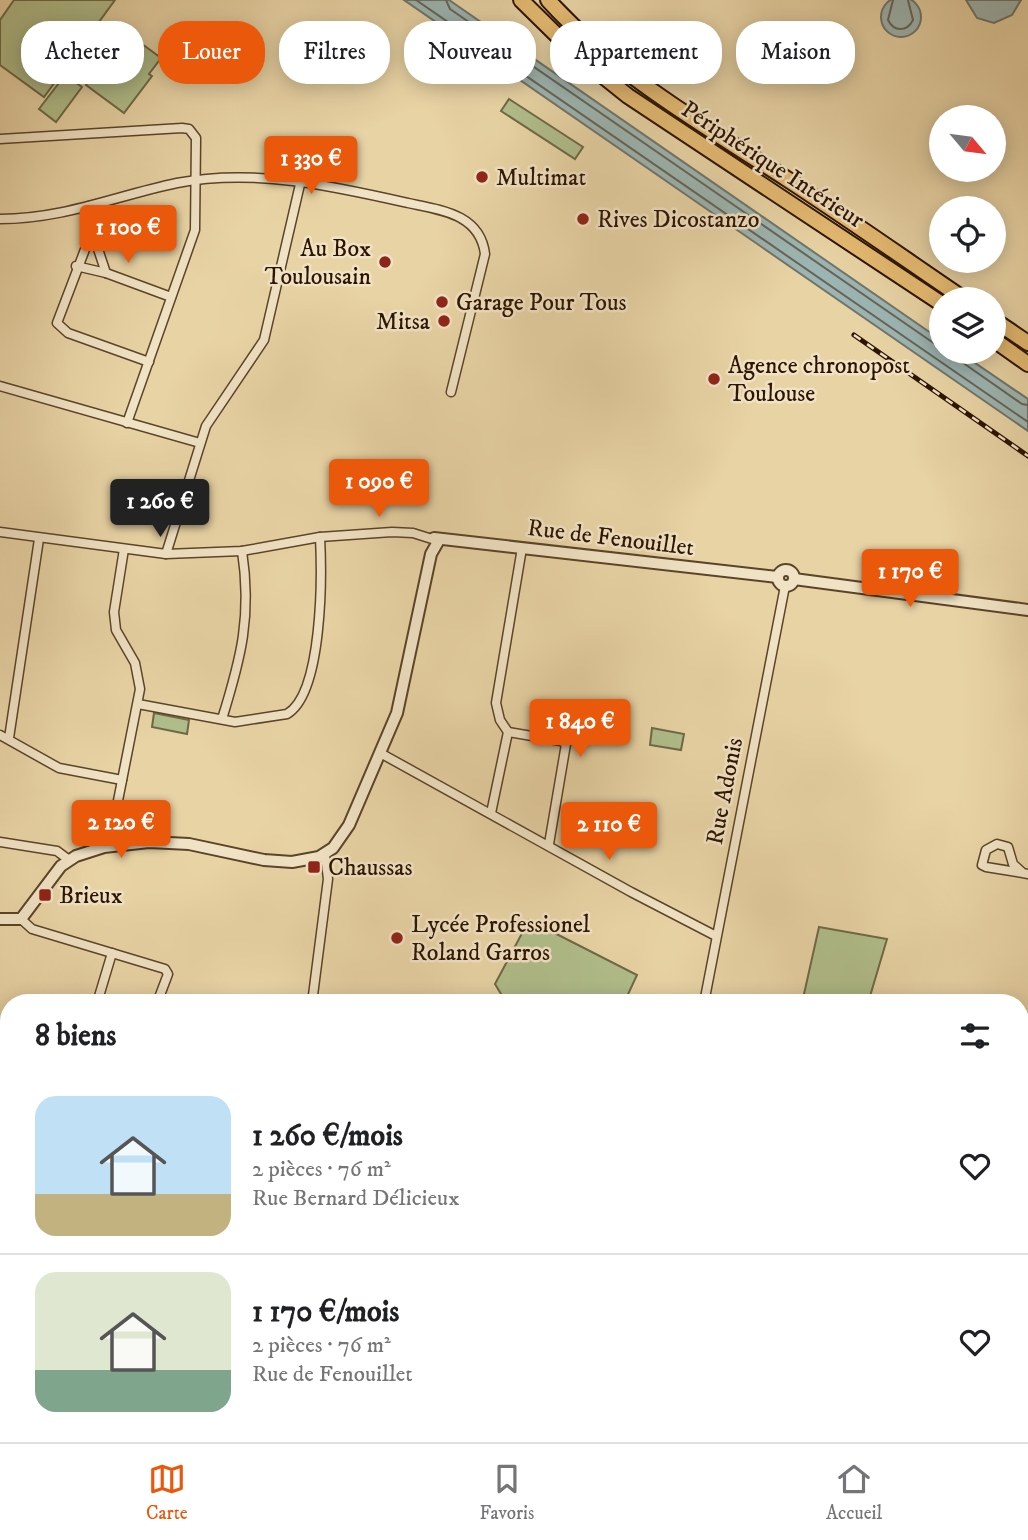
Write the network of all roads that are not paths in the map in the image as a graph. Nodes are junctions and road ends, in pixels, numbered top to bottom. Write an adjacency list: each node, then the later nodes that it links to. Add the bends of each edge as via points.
1 (522, 0): 12 (highway, Périphérique Intérieur, via 578,56 628,96)
2 (548, 0): 11 (highway, via 592,45 646,88)
3 (0, 139): 5 (street, via 189,129 196,138)
4 (301, 180): 5 (street); 20 (street, via 443,211 465,219 476,229 484,245 485,265); 22 (street, via 264,340 213,415)
5 (196, 181): 6 (street); 13 (street, via 195,230)
6 (89, 206): 7 (street, via 44,218); 8 (street)
7 (0, 219)
8 (92, 231): 9 (street); 10 (street)
9 (76, 266): 10 (street); 17 (street, via 58,316 61,330)
10 (106, 272): 13 (street)
11 (946, 287)
12 (929, 295)
13 (172, 296): 17 (street)
14 (1006, 328): 15 (highway)
15 (1028, 343)
16 (1006, 348): 18 (highway)
17 (149, 362): 21 (street)
18 (1028, 364)
19 (0, 388): 21 (street)
20 (451, 392)
21 (127, 423): 22 (street)
22 (200, 443): 30 (street)
23 (0, 532): 25 (street)
24 (320, 537): 26 (street, via 413,533); 29 (street); 34 (street, via 320,629 299,700 287,714 244,722)
25 (39, 539): 28 (street); 37 (street)
26 (435, 542): 27 (street, Rue de Fenouillet, via 448,538); 38 (street, via 404,690)
27 (522, 548): 31 (street, Rue de Fenouillet, via 777,577 779,583); 35 (street, via 496,703)
28 (124, 549): 30 (street); 33 (street, via 114,612 119,639 139,674)
29 (242, 551): 30 (street); 34 (street, via 247,616 239,665)
30 (166, 554)
31 (790, 583): 32 (street); 49 (street, Rue Adonis)
32 (1028, 610)
33 (138, 704): 34 (street); 39 (street)
34 (222, 719)
35 (508, 732): 40 (street); 42 (street, via 566,744)
36 (0, 735): 37 (street)
37 (9, 738): 39 (street, via 59,768)
38 (382, 754): 40 (street); 44 (street, via 349,825)
39 (122, 780): 43 (street)
40 (491, 813): 42 (street)
41 (0, 842): 45 (street, via 57,851)
42 (549, 844): 49 (street)
43 (113, 846): 44 (street, via 189,844 292,862); 45 (street)
44 (325, 855): 53 (street, via 328,879)
45 (69, 860): 48 (street)
46 (1025, 873): 46 (street, via 1013,864 1008,847 997,844 986,850 982,866)
47 (0, 919): 48 (street)
48 (21, 919): 50 (street, via 32,929)
49 (716, 936): 54 (street, Rue Adonis)
50 (112, 953): 51 (street); 52 (street, via 165,969)
51 (99, 994)
52 (160, 994)
53 (313, 994)
54 (706, 994)

